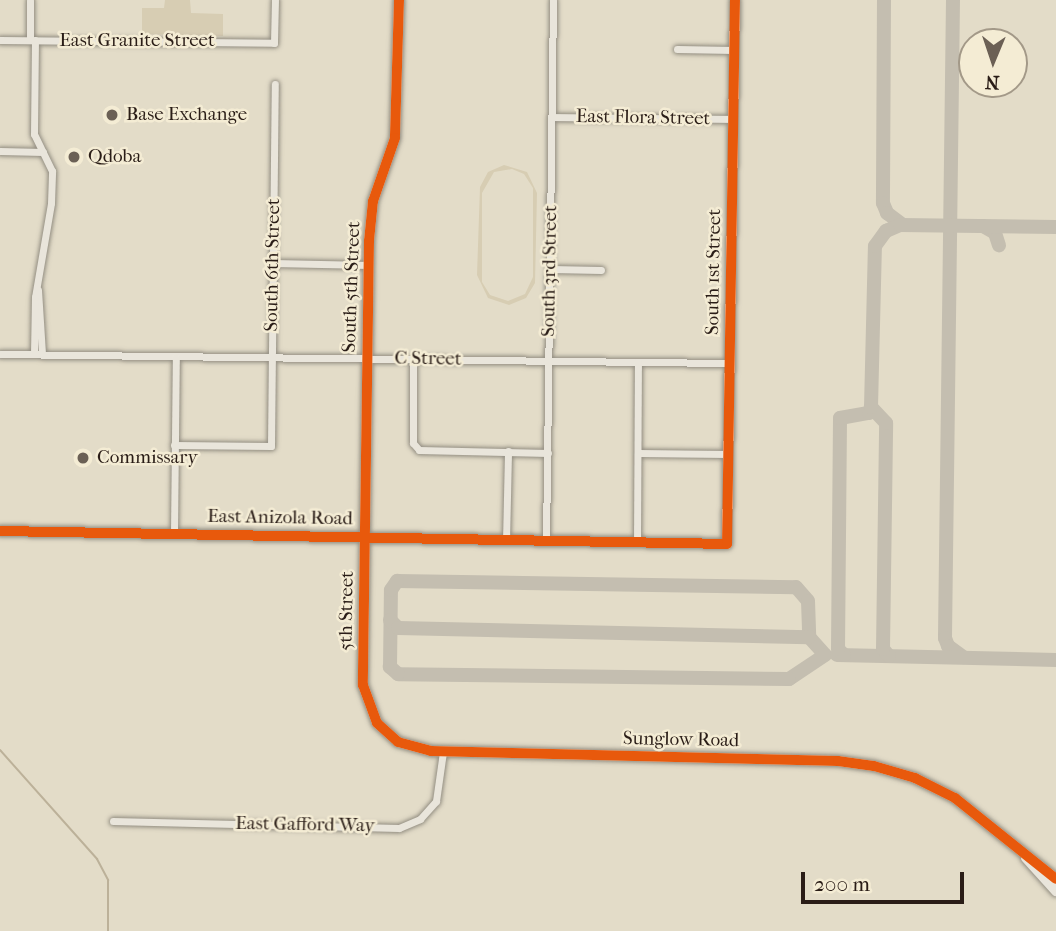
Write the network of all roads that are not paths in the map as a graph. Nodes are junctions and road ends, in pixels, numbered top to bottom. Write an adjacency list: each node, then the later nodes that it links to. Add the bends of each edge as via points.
1 (30, 0): 7 (street)
2 (275, 0): 7 (street, East Granite Street, via 274,43)
3 (399, 0): 16 (street, South 5th Street, via 396,128 373,201)
4 (553, 0): 11 (street, South 3rd Street)
5 (735, 0): 9 (street, South 1st Street)
6 (0, 40): 7 (street, East Granite Street)
7 (32, 40): 14 (street, via 34,134)
8 (677, 49): 9 (street)
9 (734, 50): 12 (street, South 1st Street)
10 (275, 84): 15 (street, South 6th Street)
11 (552, 117): 12 (street, East Flora Street); 17 (street, South 3rd Street)
12 (734, 120): 27 (street, South 1st Street)
13 (0, 151): 14 (street)
14 (43, 152): 20 (street, via 52,167 38,289)
15 (273, 263): 16 (street); 22 (street, South 6th Street)
16 (369, 265): 23 (street, South 5th Street)
17 (551, 269): 18 (street); 25 (street, South 3rd Street)
18 (601, 270)
19 (0, 354): 20 (street, C Street)
20 (38, 354): 21 (street, C Street)
21 (176, 357): 22 (street, C Street); 28 (street)
22 (271, 358): 23 (street, C Street); 28 (street, South 6th Street, via 271,446)
23 (368, 358): 24 (street, C Street); 35 (street, South 5th Street)
24 (413, 359): 25 (street, C Street); 29 (street, via 413,443 419,450)
25 (549, 361): 26 (street, C Street); 30 (street, South 3rd Street)
26 (638, 362): 27 (street, C Street); 31 (street)
27 (730, 363): 32 (street, South 1st Street)
28 (174, 444): 34 (street)
29 (508, 451): 30 (street); 36 (street)
30 (548, 453): 37 (street, South 3rd Street)
31 (638, 453): 32 (street); 38 (street)
32 (729, 454): 39 (street, South 1st Street)
33 (0, 531): 34 (street, East Anizola Road)
34 (174, 534): 35 (street, East Anizola Road)
35 (366, 537): 36 (street, East Anizola Road); 40 (street, 5th Street)
36 (506, 541): 37 (street, East Anizola Road)
37 (546, 542): 38 (street, East Anizola Road)
38 (637, 544): 39 (street, East Anizola Road)
39 (727, 544)
40 (363, 685): 41 (street, Sunglow Road, via 373,717 390,737 419,750)
41 (443, 752): 42 (street, East Gafford Way, via 436,801 420,819 400,828); 43 (street, Sunglow Road, via 861,764 940,790 982,815)
42 (113, 821)
43 (1012, 842): 44 (street, Sunglow Road); 45 (street, Sunglow Road)
44 (1056, 878)
45 (1056, 891)

